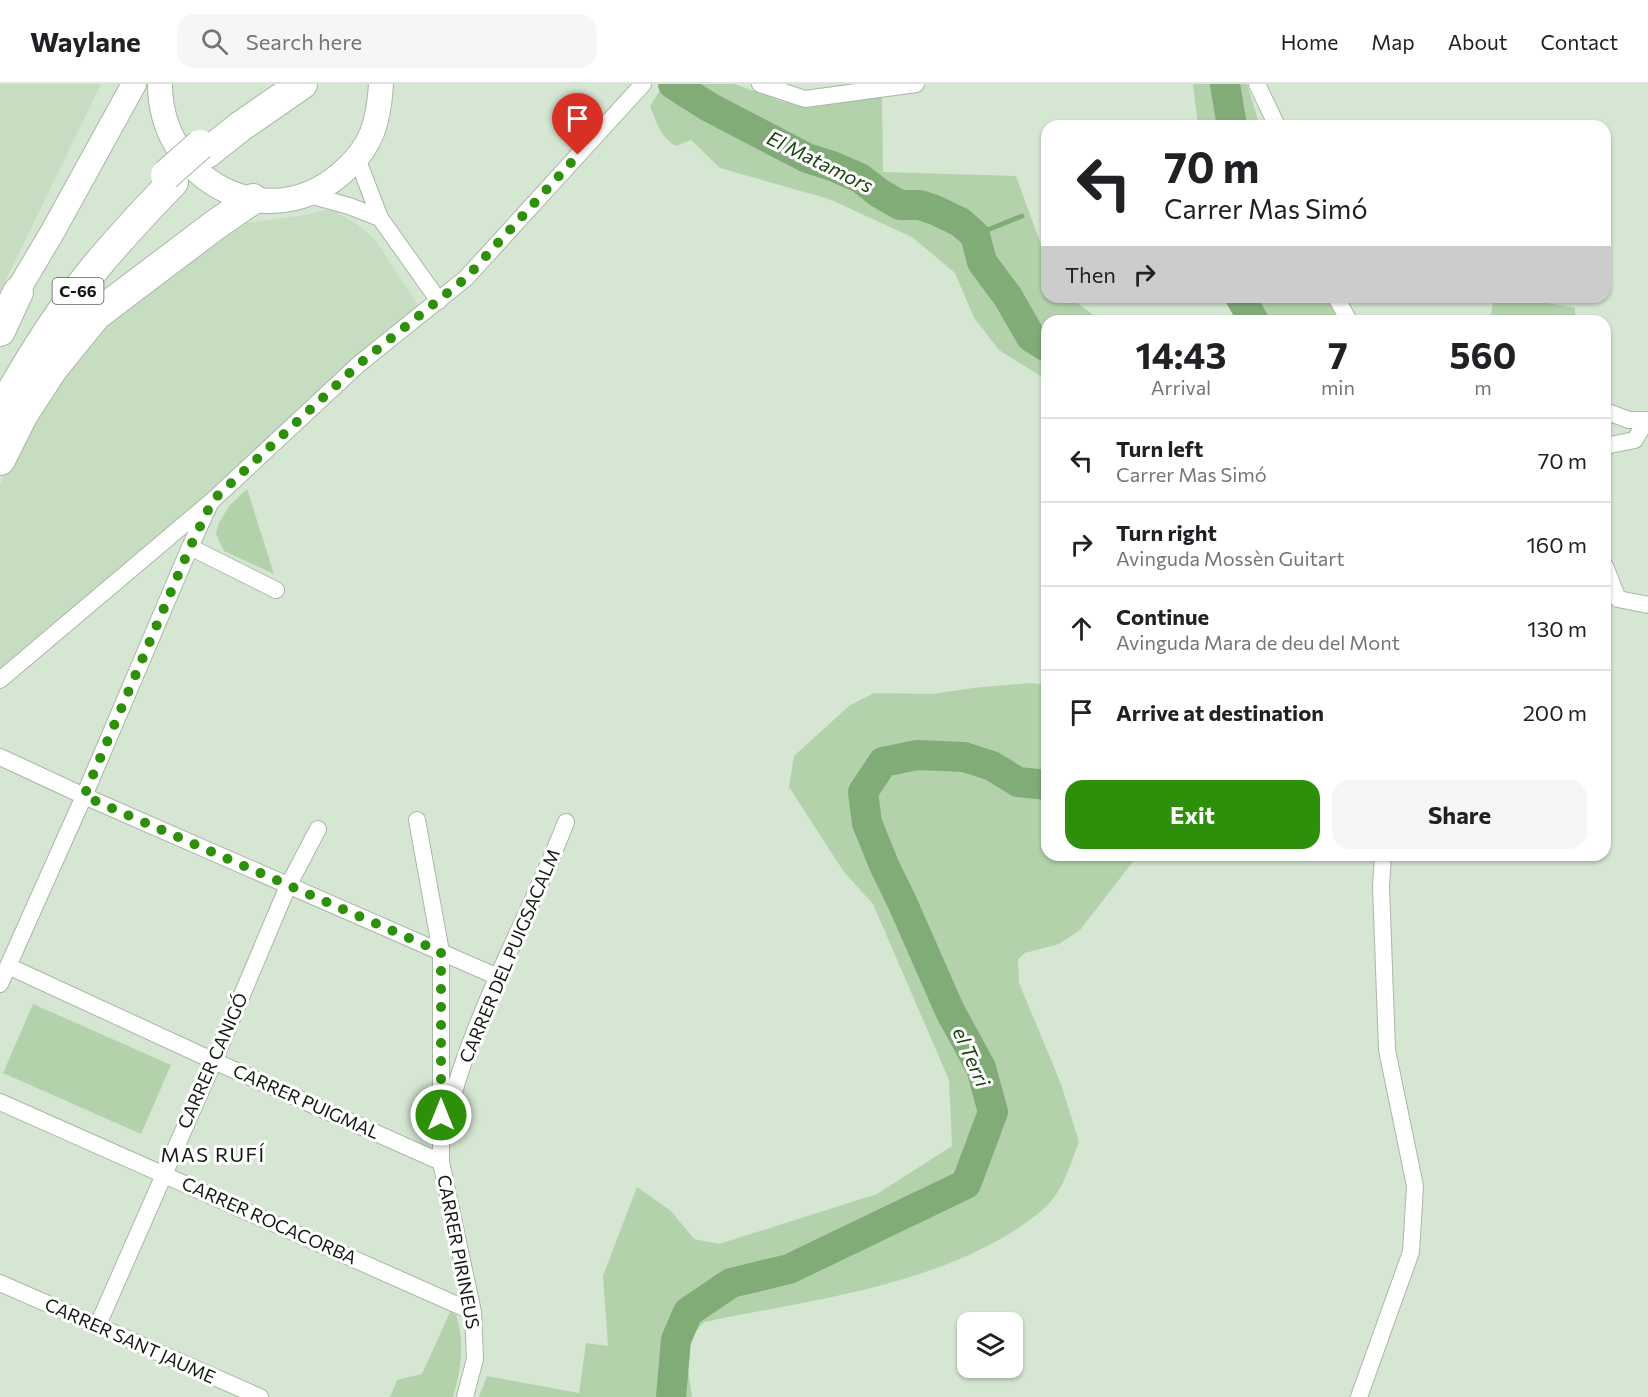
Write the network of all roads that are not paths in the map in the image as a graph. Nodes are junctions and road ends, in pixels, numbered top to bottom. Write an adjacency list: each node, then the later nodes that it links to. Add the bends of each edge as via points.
1 (160, 84): 15 (main road, via 164,120 183,157 214,185)
2 (284, 84): 11 (highway, C-66)
3 (302, 84): 11 (highway, C-66)
4 (381, 84): 12 (main road, via 371,135)
5 (643, 84): 18 (street, via 466,278)
6 (759, 84): 7 (street, via 805,99)
7 (916, 84)
8 (1257, 84): 10 (street)
9 (129, 88): 17 (main road)
10 (1275, 120)
11 (203, 149): 13 (highway, C-66)
12 (357, 158): 14 (main road, via 334,180); 16 (street)
13 (169, 179): 21 (highway, C-66, via 74,274); 22 (highway, C-66, via 56,321)
14 (306, 194): 15 (main road); 16 (street)
15 (254, 199): 26 (highway, via 96,315 53,368 23,414)
16 (380, 218): 18 (street)
17 (18, 292): 19 (main road); 20 (highway)
18 (439, 302): 27 (street, via 359,364)
19 (0, 319)
20 (0, 331)
21 (0, 382)
22 (0, 413)
23 (1611, 413): 24 (street, via 1629,420)
24 (1647, 420): 25 (street, via 1635,440)
25 (1611, 446)
26 (0, 460)
27 (213, 500): 28 (street); 32 (street)
28 (190, 547): 30 (street); 34 (street)
29 (1611, 581): 31 (street, via 1618,599)
30 (276, 590)
31 (1648, 605)
32 (0, 680)
33 (0, 757): 34 (street)
34 (84, 796): 39 (street); 41 (street)
35 (417, 820): 40 (street, CARRER PIRINEUS)
36 (566, 822): 42 (street, CARRER DEL PUIGSACALM)
37 (318, 829): 39 (street, CARRER CANIGÓ)
38 (1383, 861): 53 (street, via 1387,1050 1415,1186 1412,1252)
39 (288, 886): 40 (street); 44 (street, CARRER CANIGÓ)
40 (441, 952): 42 (street); 46 (street, CARRER PIRINEUS)
41 (8, 966): 43 (street); 44 (street, CARRER PUIGMAL)
42 (498, 977): 46 (street, CARRER DEL PUIGSACALM, via 456,1083)
43 (0, 984)
44 (214, 1062): 46 (street, CARRER PUIGMAL); 47 (street, CARRER CANIGÓ)
45 (0, 1102): 47 (street, CARRER ROCACORBA)
46 (441, 1162): 49 (street, CARRER PIRINEUS)
47 (163, 1174): 49 (street, CARRER ROCACORBA); 50 (street, CARRER CANIGÓ)
48 (0, 1283): 50 (street, CARRER SANT JAUME)
49 (472, 1312): 52 (street, CARRER PIRINEUS, via 475,1359)
50 (97, 1327): 51 (street, CARRER SANT JAUME)
51 (260, 1397)
52 (465, 1397)
53 (1359, 1397)

